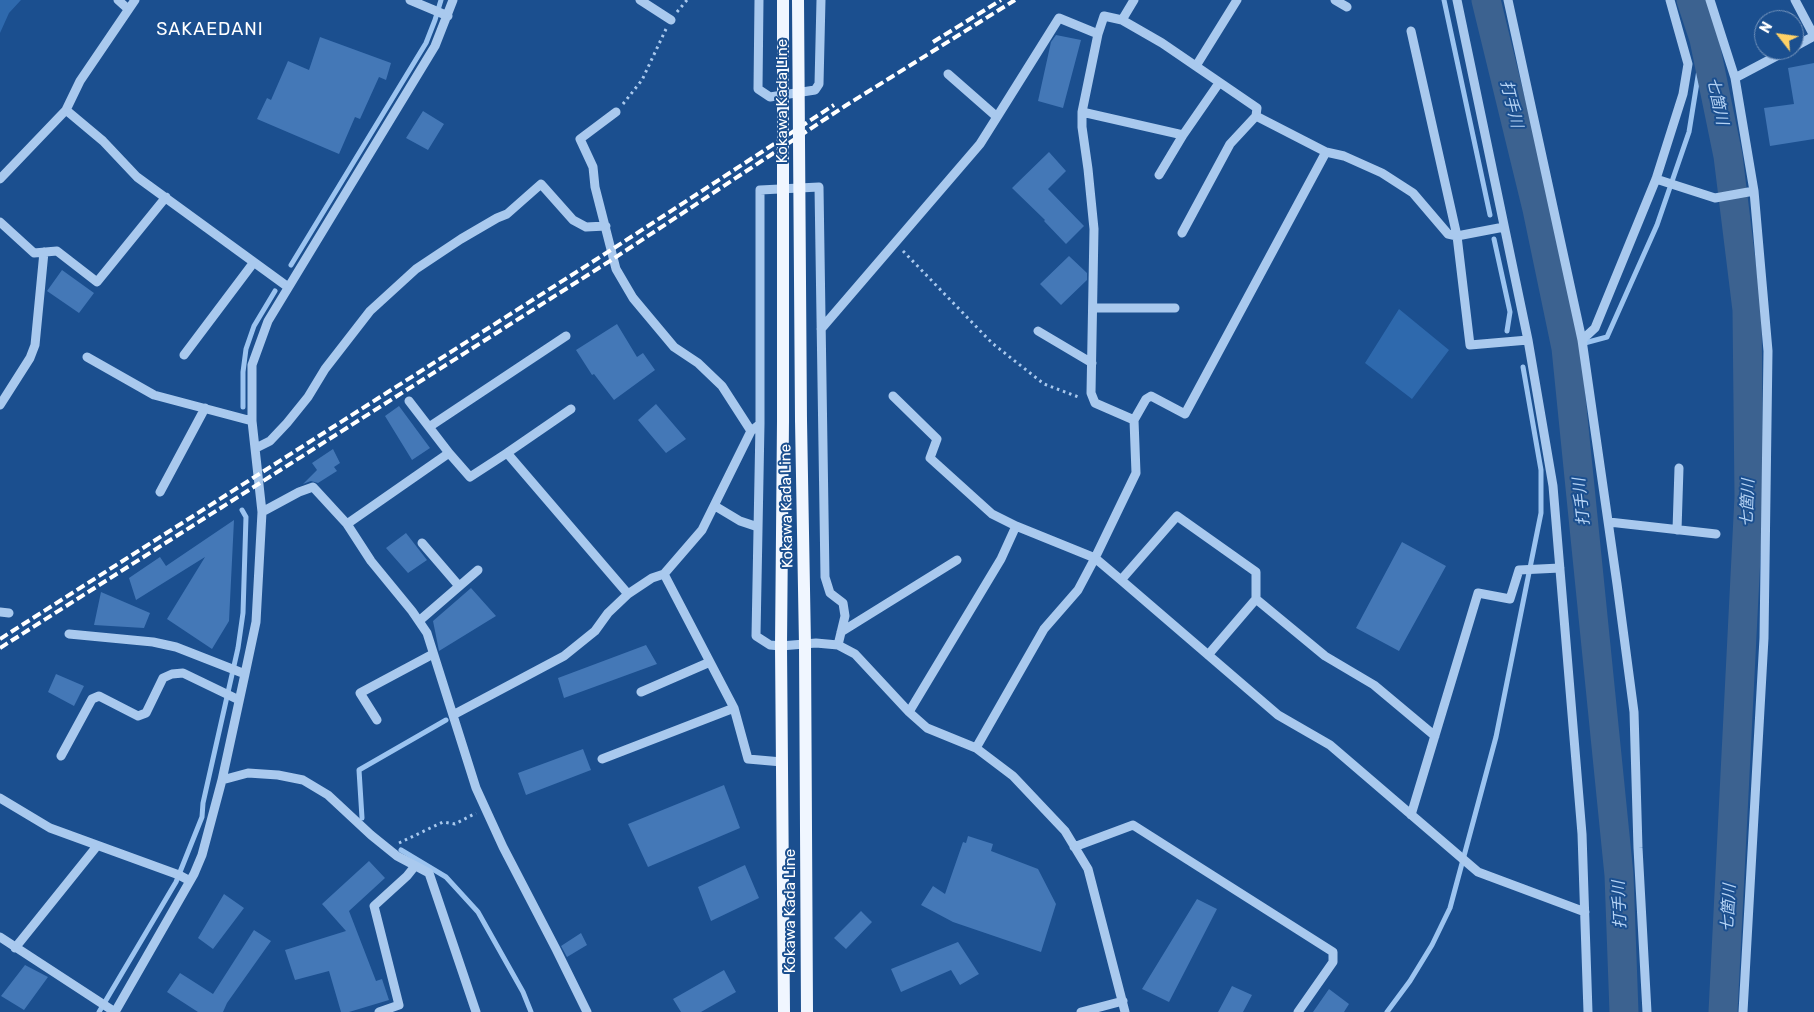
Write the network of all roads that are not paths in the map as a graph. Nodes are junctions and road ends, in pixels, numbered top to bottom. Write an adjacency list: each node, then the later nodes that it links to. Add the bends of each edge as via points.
1 (118, 0): 18 (street)
2 (135, 0): 18 (street)
3 (410, 0): 19 (street)
4 (453, 0): 19 (street)
5 (640, 0): 21 (street)
6 (759, 0): 9 (street, via 758,89 770,97 815,90 819,84)
7 (783, 0): 99 (main road, Kokawa Kada Line, bridge)
8 (798, 0): 97 (main road, Kokawa Kada Line, bridge)
9 (821, 0)
10 (1134, 0): 22 (street)
11 (1237, 0): 27 (street)
12 (1335, 0): 17 (street)
13 (1457, 0): 45 (street)
14 (1508, 0): 57 (street)
15 (1670, 0): 40 (street, via 1688,64 1683,94)
16 (1710, 0): 29 (street)
17 (1347, 7)
18 (128, 9): 31 (street, via 80,81)
19 (442, 14): 50 (street, via 435,46)
20 (1804, 17): 25 (street, via 1814,36)
21 (670, 20)
22 (1122, 20): 24 (street, via 1104,16); 27 (street)
23 (1411, 31): 47 (street)
24 (1098, 34): 33 (street); 35 (street, via 1059,18)
25 (1804, 42)
26 (1769, 60): 29 (street)
27 (1196, 66): 30 (street)
28 (948, 74): 35 (street)
29 (1735, 78): 41 (street)
30 (1219, 83): 34 (street, via 1258,108); 36 (street)
31 (66, 110): 39 (street); 42 (street, via 103,141 137,177)
32 (616, 112): 44 (street, via 580,139 593,167 594,187)
33 (1082, 112): 36 (street); 51 (street, via 1094,229)
34 (1256, 116): 37 (street); 46 (street, via 1230,144)
35 (996, 117): 53 (street, via 980,144)
36 (1184, 135): 38 (street)
37 (1326, 152): 47 (street, via 1344,156 1382,173 1413,193 1448,234); 66 (street, via 1185,414 1151,396 1146,398)
38 (1160, 175)
39 (0, 179)
40 (1656, 179): 41 (street, via 1715,198); 57 (street, via 1595,328)
41 (1754, 191): 137 (street, via 1768,351 1767,440 1764,638)
42 (166, 197): 48 (street, via 97,282 57,252); 49 (street)
43 (0, 222): 48 (street, via 34,253)
44 (606, 226): 70 (street, via 616,269 633,298 674,347 722,386); 71 (street, via 586,227 573,220 541,184 507,214 416,269 370,310 308,397 270,441)
45 (1504, 227): 47 (street); 56 (street)
46 (1182, 233)
47 (1457, 236): 56 (street, via 1470,345)
48 (44, 252): 63 (street, via 35,345)
49 (254, 262): 50 (street); 58 (street)
50 (288, 287): 67 (street, via 268,321 252,365)
51 (1093, 308): 52 (street); 60 (street)
52 (1176, 308)
53 (821, 328): 68 (street, via 819,187 760,190); 95 (street, via 825,577 830,593 843,603 845,616)
54 (1038, 331): 60 (street)
55 (566, 336): 69 (street)
56 (1528, 340): 87 (street, via 1554,486)
57 (1582, 340): 78 (street)
58 (184, 355)
59 (88, 357): 64 (street, via 154,395)
60 (1092, 363): 66 (street, via 1091,393 1095,403)
61 (893, 396): 81 (street, via 937,439 930,458 992,514)
62 (409, 401): 69 (street)
63 (0, 405)
64 (205, 408): 67 (street); 75 (street)
65 (571, 408): 73 (street)
66 (1134, 420): 85 (street, via 1136,473)
67 (252, 421): 71 (street)
68 (760, 424): 70 (street); 80 (street)
69 (429, 427): 72 (street)
70 (752, 432): 76 (street)
71 (256, 448): 77 (street)
72 (449, 453): 73 (street, via 470,477); 79 (street)
73 (506, 453): 92 (street)
74 (1678, 468): 82 (street)
75 (160, 492)
76 (715, 506): 80 (street, via 740,521); 89 (street, via 702,530)
77 (262, 512): 79 (street, via 313,487); 103 (street, via 256,622)
78 (1609, 522): 82 (street); 136 (street, via 1634,712)
79 (347, 524): 94 (street)
80 (758, 526): 99 (street, via 756,636 770,645)
81 (1016, 526): 85 (street); 107 (street, via 1001,559)
82 (1678, 530): 83 (street)
83 (1716, 534)
84 (422, 543): 91 (street)
85 (1096, 558): 90 (street); 111 (street, via 1078,590 1044,629)
86 (958, 560): 95 (street)
87 (1560, 568): 110 (street, via 1519,570 1510,599 1478,593); 122 (street, via 1582,834)
88 (478, 570): 91 (street)
89 (664, 574): 92 (street); 102 (street)
90 (1121, 580): 93 (street, via 1177,516 1256,572); 101 (street)
91 (459, 586): 94 (street)
92 (628, 594): 108 (street, via 594,631 564,656)
93 (1256, 599): 101 (street); 110 (street, via 1325,656 1374,685)
94 (419, 621): 100 (street, via 427,633)
95 (841, 632): 98 (street)
96 (68, 634): 103 (street, via 176,647)
97 (805, 645): 98 (street); 99 (street); 131 (main road, Kokawa Kada Line)
98 (838, 645): 107 (street, via 855,654)
99 (782, 646): 114 (main road, Kokawa Kada Line)
100 (433, 654): 108 (street); 109 (street, via 360,693)
101 (1208, 655): 117 (street, via 1278,715 1330,745)
102 (710, 662): 104 (street); 106 (street)
103 (241, 673): 105 (street)
104 (641, 692)
105 (235, 698): 112 (street, via 183,673 163,678 146,713 138,716 99,696 92,699); 115 (street)
106 (734, 708): 113 (street); 114 (street, via 748,759)
107 (909, 712): 111 (street, via 926,728)
108 (453, 715): 129 (street, via 485,808)
109 (377, 720)
110 (1435, 736): 117 (street)
111 (976, 748): 119 (street, via 1013,776 1065,831)
112 (61, 756)
113 (602, 759)
114 (782, 762): 130 (main road, Kokawa Kada Line)
115 (222, 780): 120 (street, via 248,773 303,780 328,795 371,836); 121 (street, via 202,855)
116 (0, 798): 118 (street, via 50,828)
117 (1411, 815): 122 (street, via 1478,872)
118 (97, 846): 121 (street); 124 (street)
119 (1074, 847): 125 (street, via 1088,870); 134 (street, via 1133,825 1333,952 1333,962)
120 (415, 866): 127 (street, via 374,906 399,1005); 128 (street, via 429,874)
121 (190, 881): 126 (street)
122 (1585, 912): 135 (street)
123 (0, 937): 124 (street)
124 (15, 948): 126 (street)
125 (1123, 1001): 132 (street); 133 (street)
126 (115, 1012)
127 (379, 1012)
128 (476, 1012)
129 (587, 1012)
130 (784, 1012)
131 (808, 1012)
132 (1081, 1012)
133 (1125, 1012)
134 (1298, 1012)
135 (1588, 1012)
136 (1647, 1012)
137 (1743, 1012)

